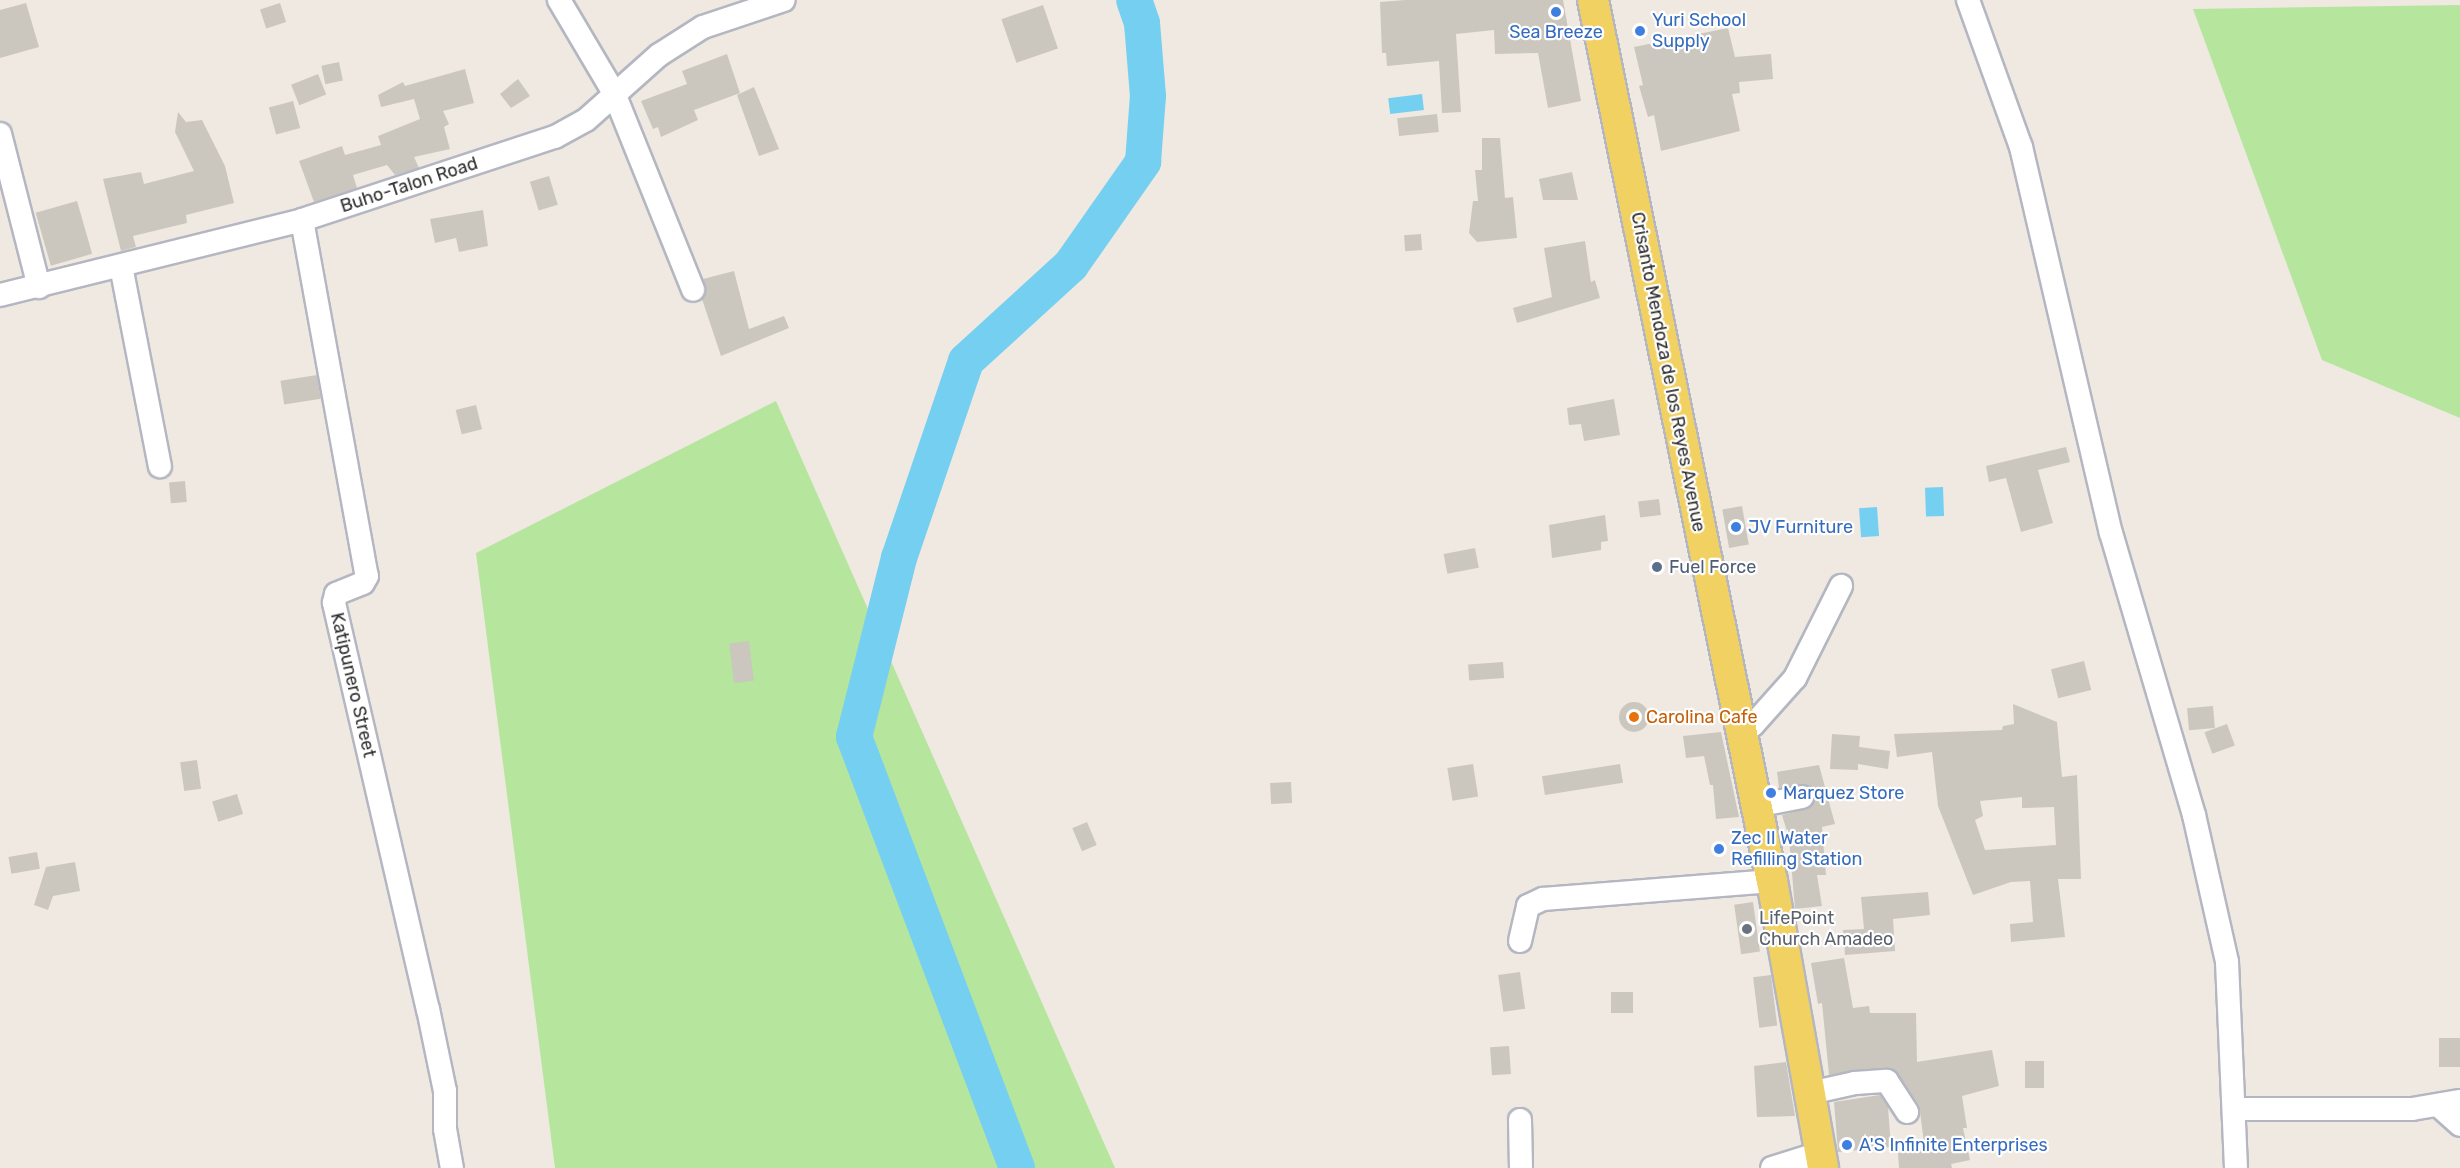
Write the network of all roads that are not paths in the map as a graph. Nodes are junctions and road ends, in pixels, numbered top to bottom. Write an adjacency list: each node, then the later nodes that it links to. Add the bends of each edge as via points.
1 (559, 0): 5 (street)
2 (784, 0): 5 (street, Buho-Talon Road, via 703,27 659,55)
3 (1593, 0): 14 (main road, Crisanto Mendoza de los Reyes Avenue)
4 (1968, 0): 21 (street, via 2021,147 2111,533 2194,815 2227,962)
5 (614, 93): 7 (street, Buho-Talon Road, via 586,120 555,137); 10 (street)
6 (0, 134): 9 (street)
7 (302, 219): 8 (street, Buho-Talon Road); 26 (street, Katipunero Street, via 367,576 363,583 336,594 334,603 428,1009 445,1092)
8 (121, 266): 9 (street, Buho-Talon Road); 12 (street)
9 (39, 287): 11 (street, Buho-Talon Road)
10 (693, 290)
11 (0, 295)
12 (160, 466)
13 (1841, 586): 14 (street, via 1796,678 1759,719)
14 (1740, 733): 16 (main road, Crisanto Mendoza de los Reyes Avenue)
15 (1802, 797): 16 (street)
16 (1756, 806): 17 (main road, Crisanto Mendoza de los Reyes Avenue)
17 (1772, 881): 18 (street, via 1543,899 1528,906); 19 (main road, Crisanto Mendoza de los Reyes Avenue)
18 (1520, 940)
19 (1810, 1093): 22 (street, via 1887,1081); 25 (main road, Crisanto Mendoza de los Reyes Avenue)
20 (2449, 1103): 21 (street, via 2412,1109); 24 (street)
21 (2235, 1109): 29 (street)
22 (1907, 1112)
23 (1520, 1120): 27 (street)
24 (2460, 1125)
25 (1821, 1160): 28 (street)
26 (452, 1168)
27 (1521, 1168)
28 (1772, 1168)
29 (2236, 1168)

